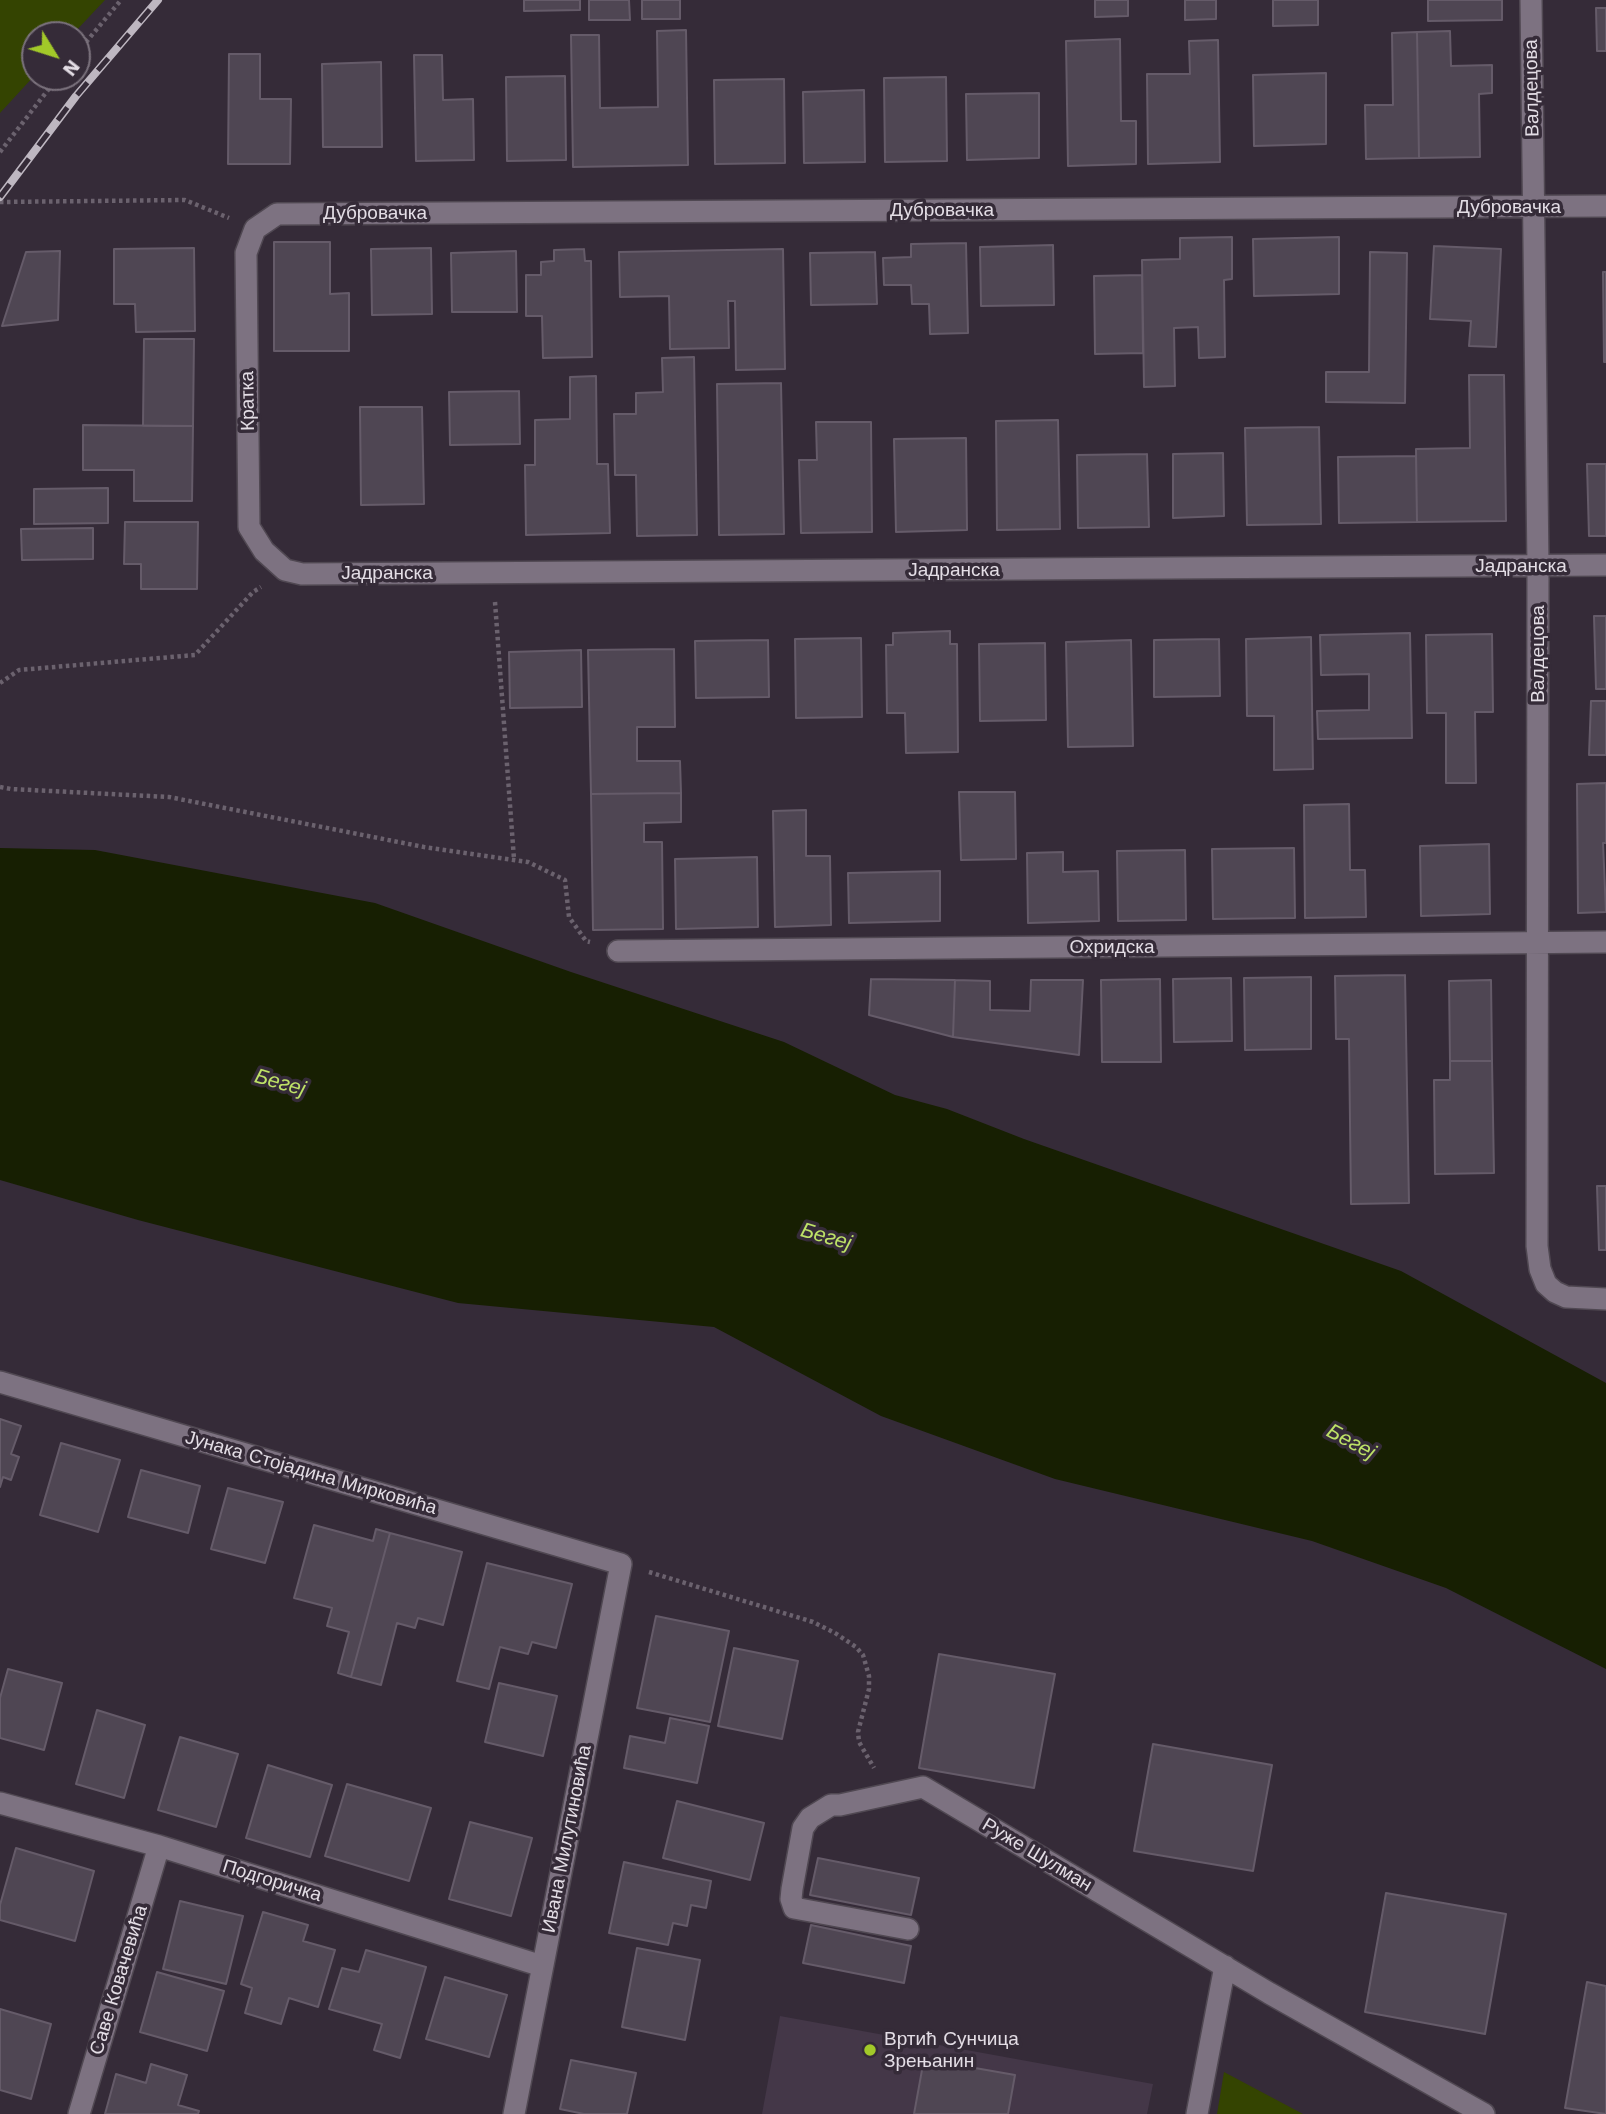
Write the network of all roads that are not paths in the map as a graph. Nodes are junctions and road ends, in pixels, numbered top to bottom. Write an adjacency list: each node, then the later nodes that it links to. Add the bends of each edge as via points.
1 (1531, 0): 3 (street, Валдецова)
2 (1606, 206): 3 (street, Дубровачка)
3 (1533, 207): 4 (street, Дубровачка, via 277,214); 6 (street, Валдецова)
4 (256, 229): 7 (street, Кратка, via 246,253 249,527 264,551)
5 (1606, 565): 6 (street, Јадранска)
6 (1538, 566): 7 (street, Јадранска); 9 (street, Валдецова)
7 (294, 572)
8 (1606, 942): 9 (street, Охридска)
9 (1536, 943): 10 (street, Охридска); 11 (street, Валдецова, via 1540,1269 1546,1284 1566,1297)
10 (618, 951)
11 (1606, 1299)
12 (0, 1382): 13 (street, Јунака Стојадина Мирковића)
13 (621, 1564): 17 (street, Ивана Милутиновића)
14 (0, 1802): 15 (street, Подгоричка)
15 (159, 1846): 17 (street, Подгоричка); 19 (street, Саве Ковачевића)
16 (908, 1929): 18 (street, Руже Шулман, via 794,1908 792,1889 803,1828 810,1818 823,1809 923,1787)
17 (542, 1966): 20 (street, Ивана Милутиновића)
18 (1225, 1966): 21 (street); 22 (street, Руже Шулман)
19 (79, 2114)
20 (514, 2114)
21 (1196, 2114)
22 (1485, 2114)

